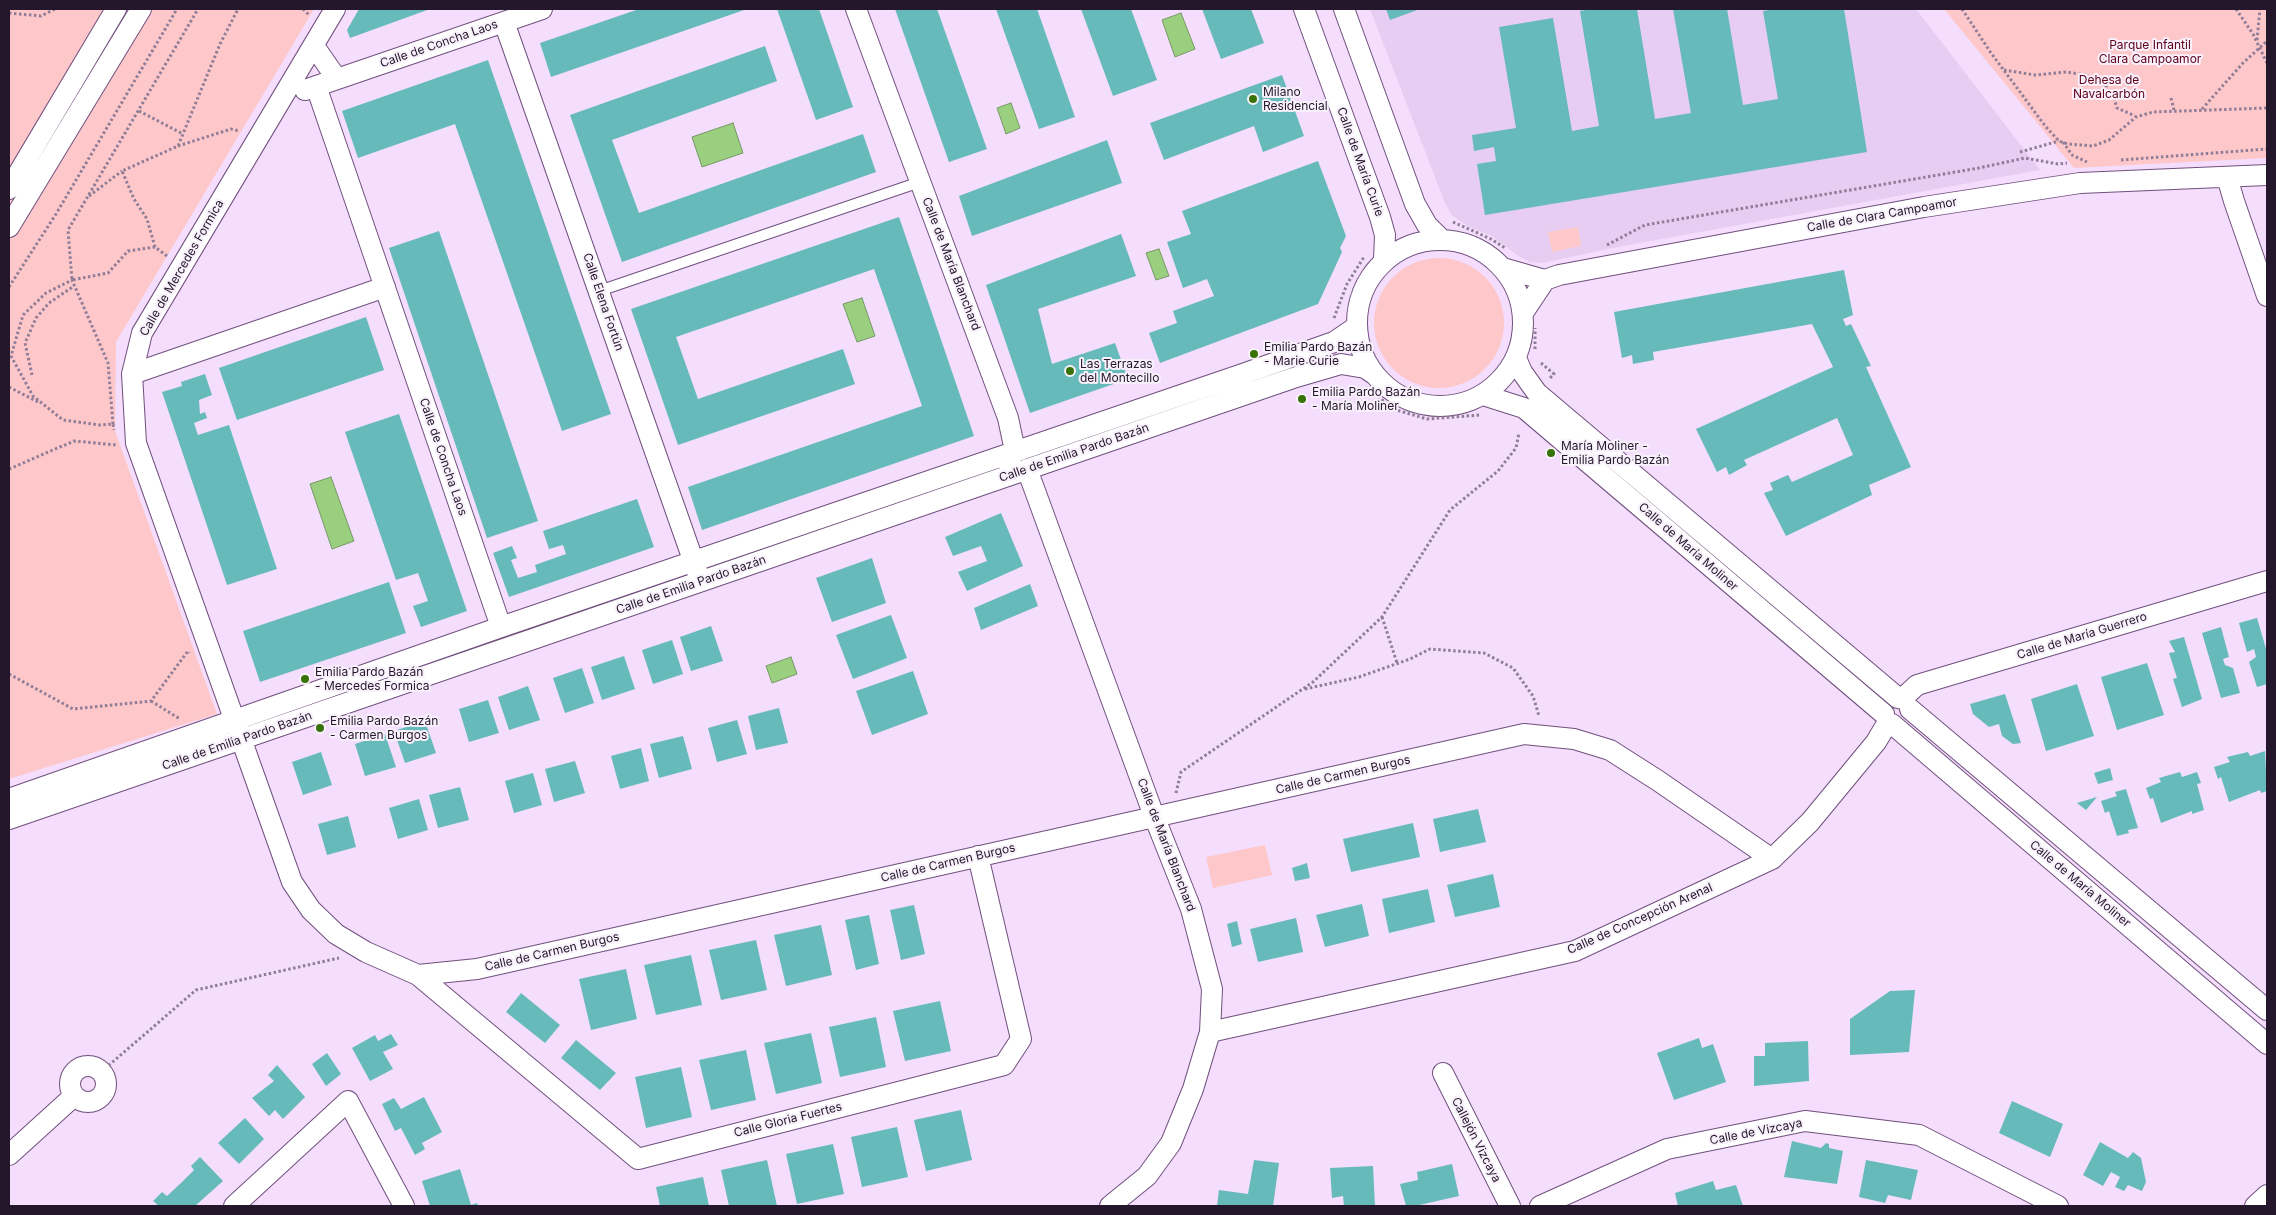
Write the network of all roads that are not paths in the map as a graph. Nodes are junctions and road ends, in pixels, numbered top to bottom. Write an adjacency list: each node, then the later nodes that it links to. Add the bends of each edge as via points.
1 (116, 9): 16 (street)
2 (141, 9): 17 (street)
3 (335, 9): 9 (street, Calle de Mercedes Formica)
4 (542, 9): 8 (street, Calle de Concha Laos)
5 (856, 9): 15 (street, Calle de María Blanchard)
6 (1304, 9): 19 (street, Calle de María Curie, via 1386,235)
7 (1344, 9): 18 (street, via 1415,204 1427,225)
8 (504, 22): 10 (street, Calle de Concha Laos); 23 (street, Calle Elena Fortún)
9 (314, 46): 10 (street); 12 (street, Calle de Mercedes Formica)
10 (337, 79): 11 (street, Calle de Concha Laos)
11 (316, 86): 12 (street, Calle de Concha Laos); 22 (street, Calle de Concha Laos)
12 (283, 98): 28 (street, Calle de Mercedes Formica, via 142,333)
13 (2267, 176): 14 (street, Calle de Clara Campoamor)
14 (2228, 177): 21 (street, Calle de Clara Campoamor, via 2080,183 1914,208); 24 (street)
15 (920, 182): 23 (lane); 31 (street, Calle de María Blanchard, via 1008,418)
16 (9, 189)
17 (9, 227)
18 (1446, 235): 19 (street); 20 (street, via 1490,256)
19 (1374, 258): 26 (street, via 1372,274 1362,290)
20 (1504, 258): 21 (street); 25 (street)
21 (1545, 280): 25 (street)
22 (385, 287): 28 (street); 37 (street, Calle de Concha Laos)
23 (599, 291): 34 (street, Calle Elena Fortún)
24 (2267, 296)
25 (1530, 318): 27 (street)
26 (1352, 319): 29 (street); 31 (street, Calle de Emilia Pardo Bazán, via 1334,342)
27 (1516, 358): 30 (street); 38 (street, Calle de María Moliner, via 1537,393)
28 (132, 374): 39 (street, Calle de Mercedes Formica, via 127,444)
29 (1374, 385): 30 (street, via 1413,402 1436,407); 32 (street, Calle de Emilia Pardo Bazán, via 1358,366 1331,366)
30 (1479, 405): 40 (street, Calle de María Moliner, via 1524,408)
31 (1015, 451): 33 (street, via 1004,466 983,473); 34 (street, Calle de Emilia Pardo Bazán)
32 (1027, 469): 33 (street, Calle de Emilia Pardo Bazán); 43 (street, Calle de María Blanchard)
33 (956, 494): 36 (street, Calle de Emilia Pardo Bazán)
34 (694, 561): 36 (street, Calle Elena Fortún); 37 (street, Calle de Emilia Pardo Bazán)
35 (2267, 580): 38 (street, Calle de María Guerrero, via 1917,684)
36 (700, 582): 41 (street, Calle de Emilia Pardo Bazán)
37 (501, 627): 39 (street, Calle de Emilia Pardo Bazán)
38 (1903, 702): 40 (street, via 1908,718 1905,722); 48 (street, Calle de María Moliner)
39 (235, 720): 41 (street, Calle de Carmen Burgos); 42 (street, Calle de Emilia Pardo Bazán)
40 (1888, 720): 46 (street, Calle de Concepción Arenal, via 1876,742 1810,822); 50 (street, Calle de María Moliner)
41 (241, 739): 44 (street, Calle de Emilia Pardo Bazán); 47 (street, Calle de Carmen Burgos, via 292,882 311,910 336,934 366,952)
42 (9, 799)
43 (1154, 816): 45 (street, Calle de Carmen Burgos); 46 (street, Calle de Carmen Burgos, via 1524,734 1574,739 1610,750); 49 (street, Calle de María Blanchard, via 1190,910 1212,989)
44 (9, 819)
45 (978, 856): 47 (street, Calle de Carmen Burgos, via 477,969); 47 (street, Calle Gloria Fuertes, via 1021,1039 1004,1064 638,1159)
46 (1772, 859): 49 (street, Calle de Concepción Arenal, via 1575,951)
47 (418, 975)
48 (2267, 1010)
49 (1210, 1032): 57 (street, Calle de María Blanchard, via 1193,1089 1171,1142 1147,1176)
50 (2267, 1044)
51 (101, 1072): 53 (street, via 106,1085 100,1098 87,1102 74,1096)
52 (1443, 1073): 58 (street, Callejón Vizcaya)
53 (9, 1155)
54 (2267, 1195): 61 (street)
55 (234, 1206): 56 (street, via 348,1101)
56 (404, 1206)
57 (1110, 1206)
58 (1510, 1206)
59 (1540, 1206): 60 (street, Calle de Vizcaya, via 1667,1149 1805,1121 1919,1135)
60 (2058, 1206)
61 (2255, 1206)

